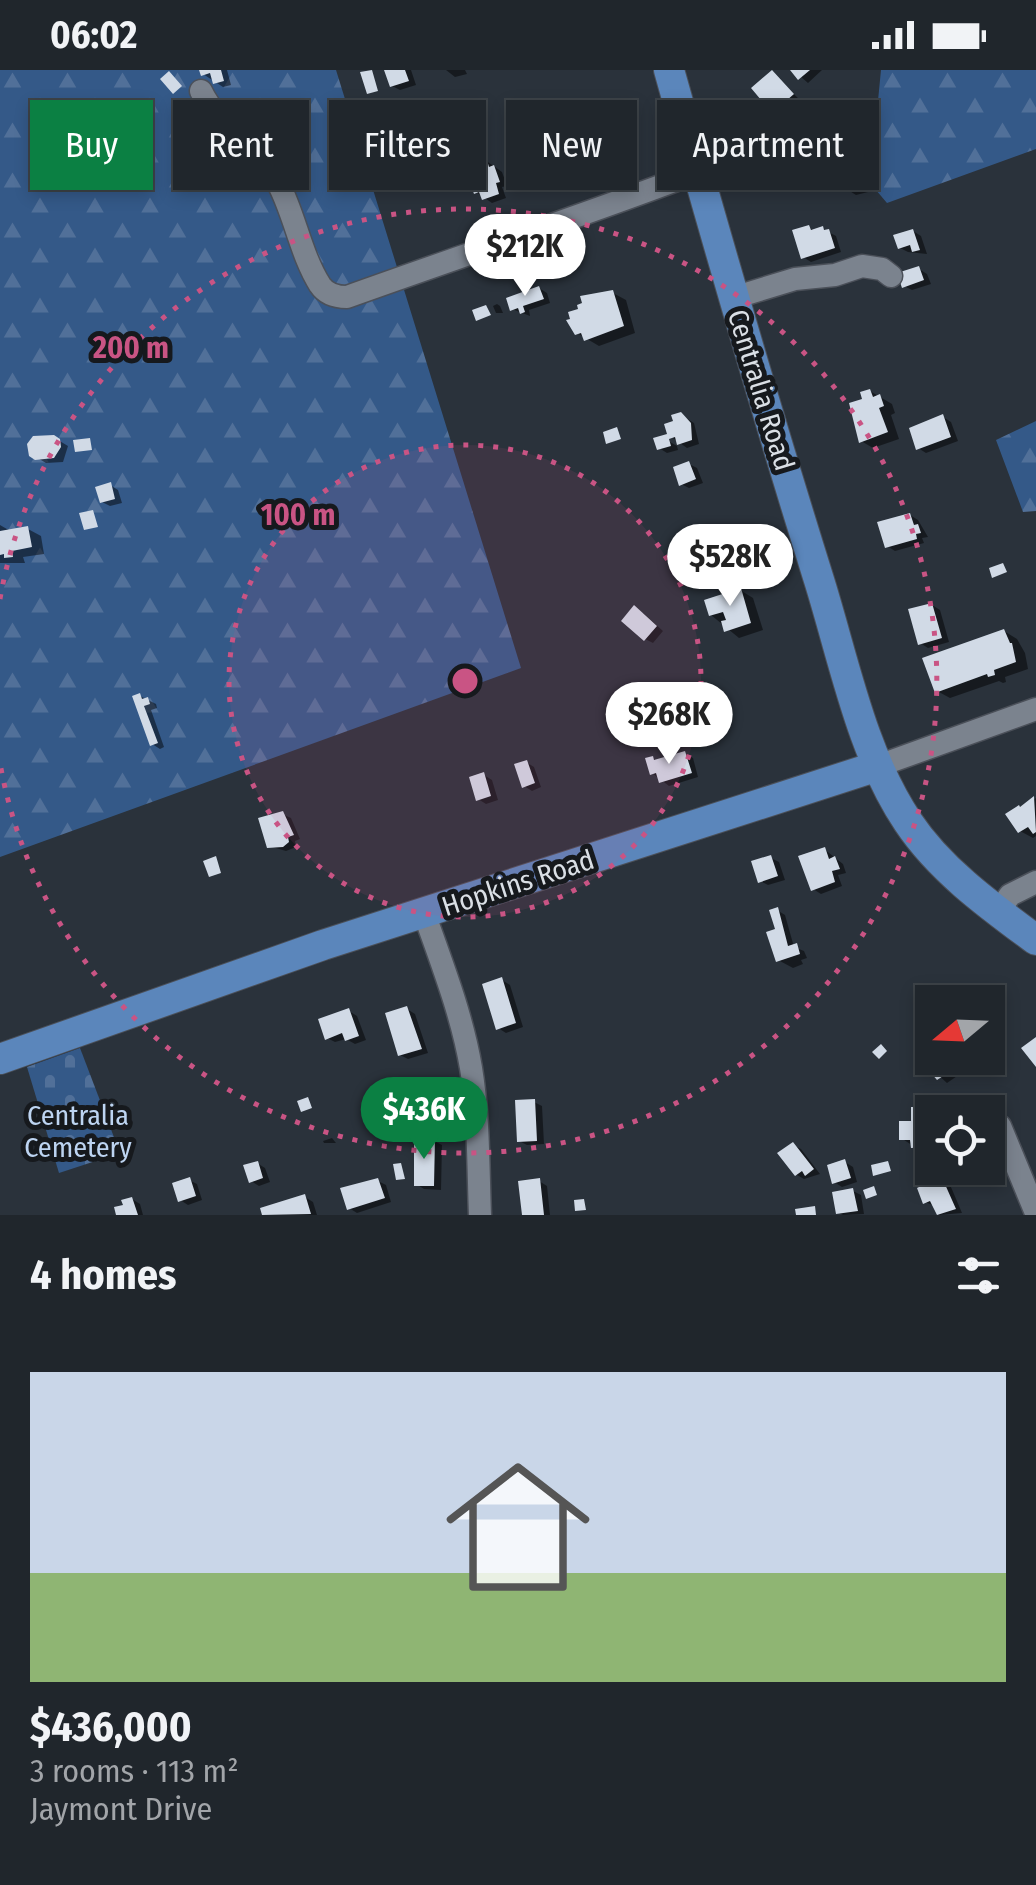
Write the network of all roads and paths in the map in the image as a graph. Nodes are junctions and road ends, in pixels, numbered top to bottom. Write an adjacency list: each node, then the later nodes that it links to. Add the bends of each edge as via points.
1 (669, 70): 3 (main road, Centralia Road)
2 (201, 91): 4 (street, via 220,120 264,160 320,285 336,297)
3 (678, 100)
4 (657, 188)
5 (703, 190): 7 (main road, Centralia Road)
6 (890, 276): 7 (street, via 862,266)
7 (733, 298): 9 (main road, Centralia Road)
8 (1036, 709): 9 (street, Hopkins Road)
9 (878, 766): 11 (main road, Centralia Road, via 930,851); 12 (main road, Hopkins Road)
10 (1036, 882): 11 (street, via 1010,895)
11 (999, 910): 13 (main road, Centralia Road)
12 (424, 913): 14 (main road, Hopkins Road); 17 (street, via 471,1067)
13 (1036, 940)
14 (0, 1059)
15 (1005, 1138): 16 (street)
16 (1036, 1213)
17 (480, 1215)

